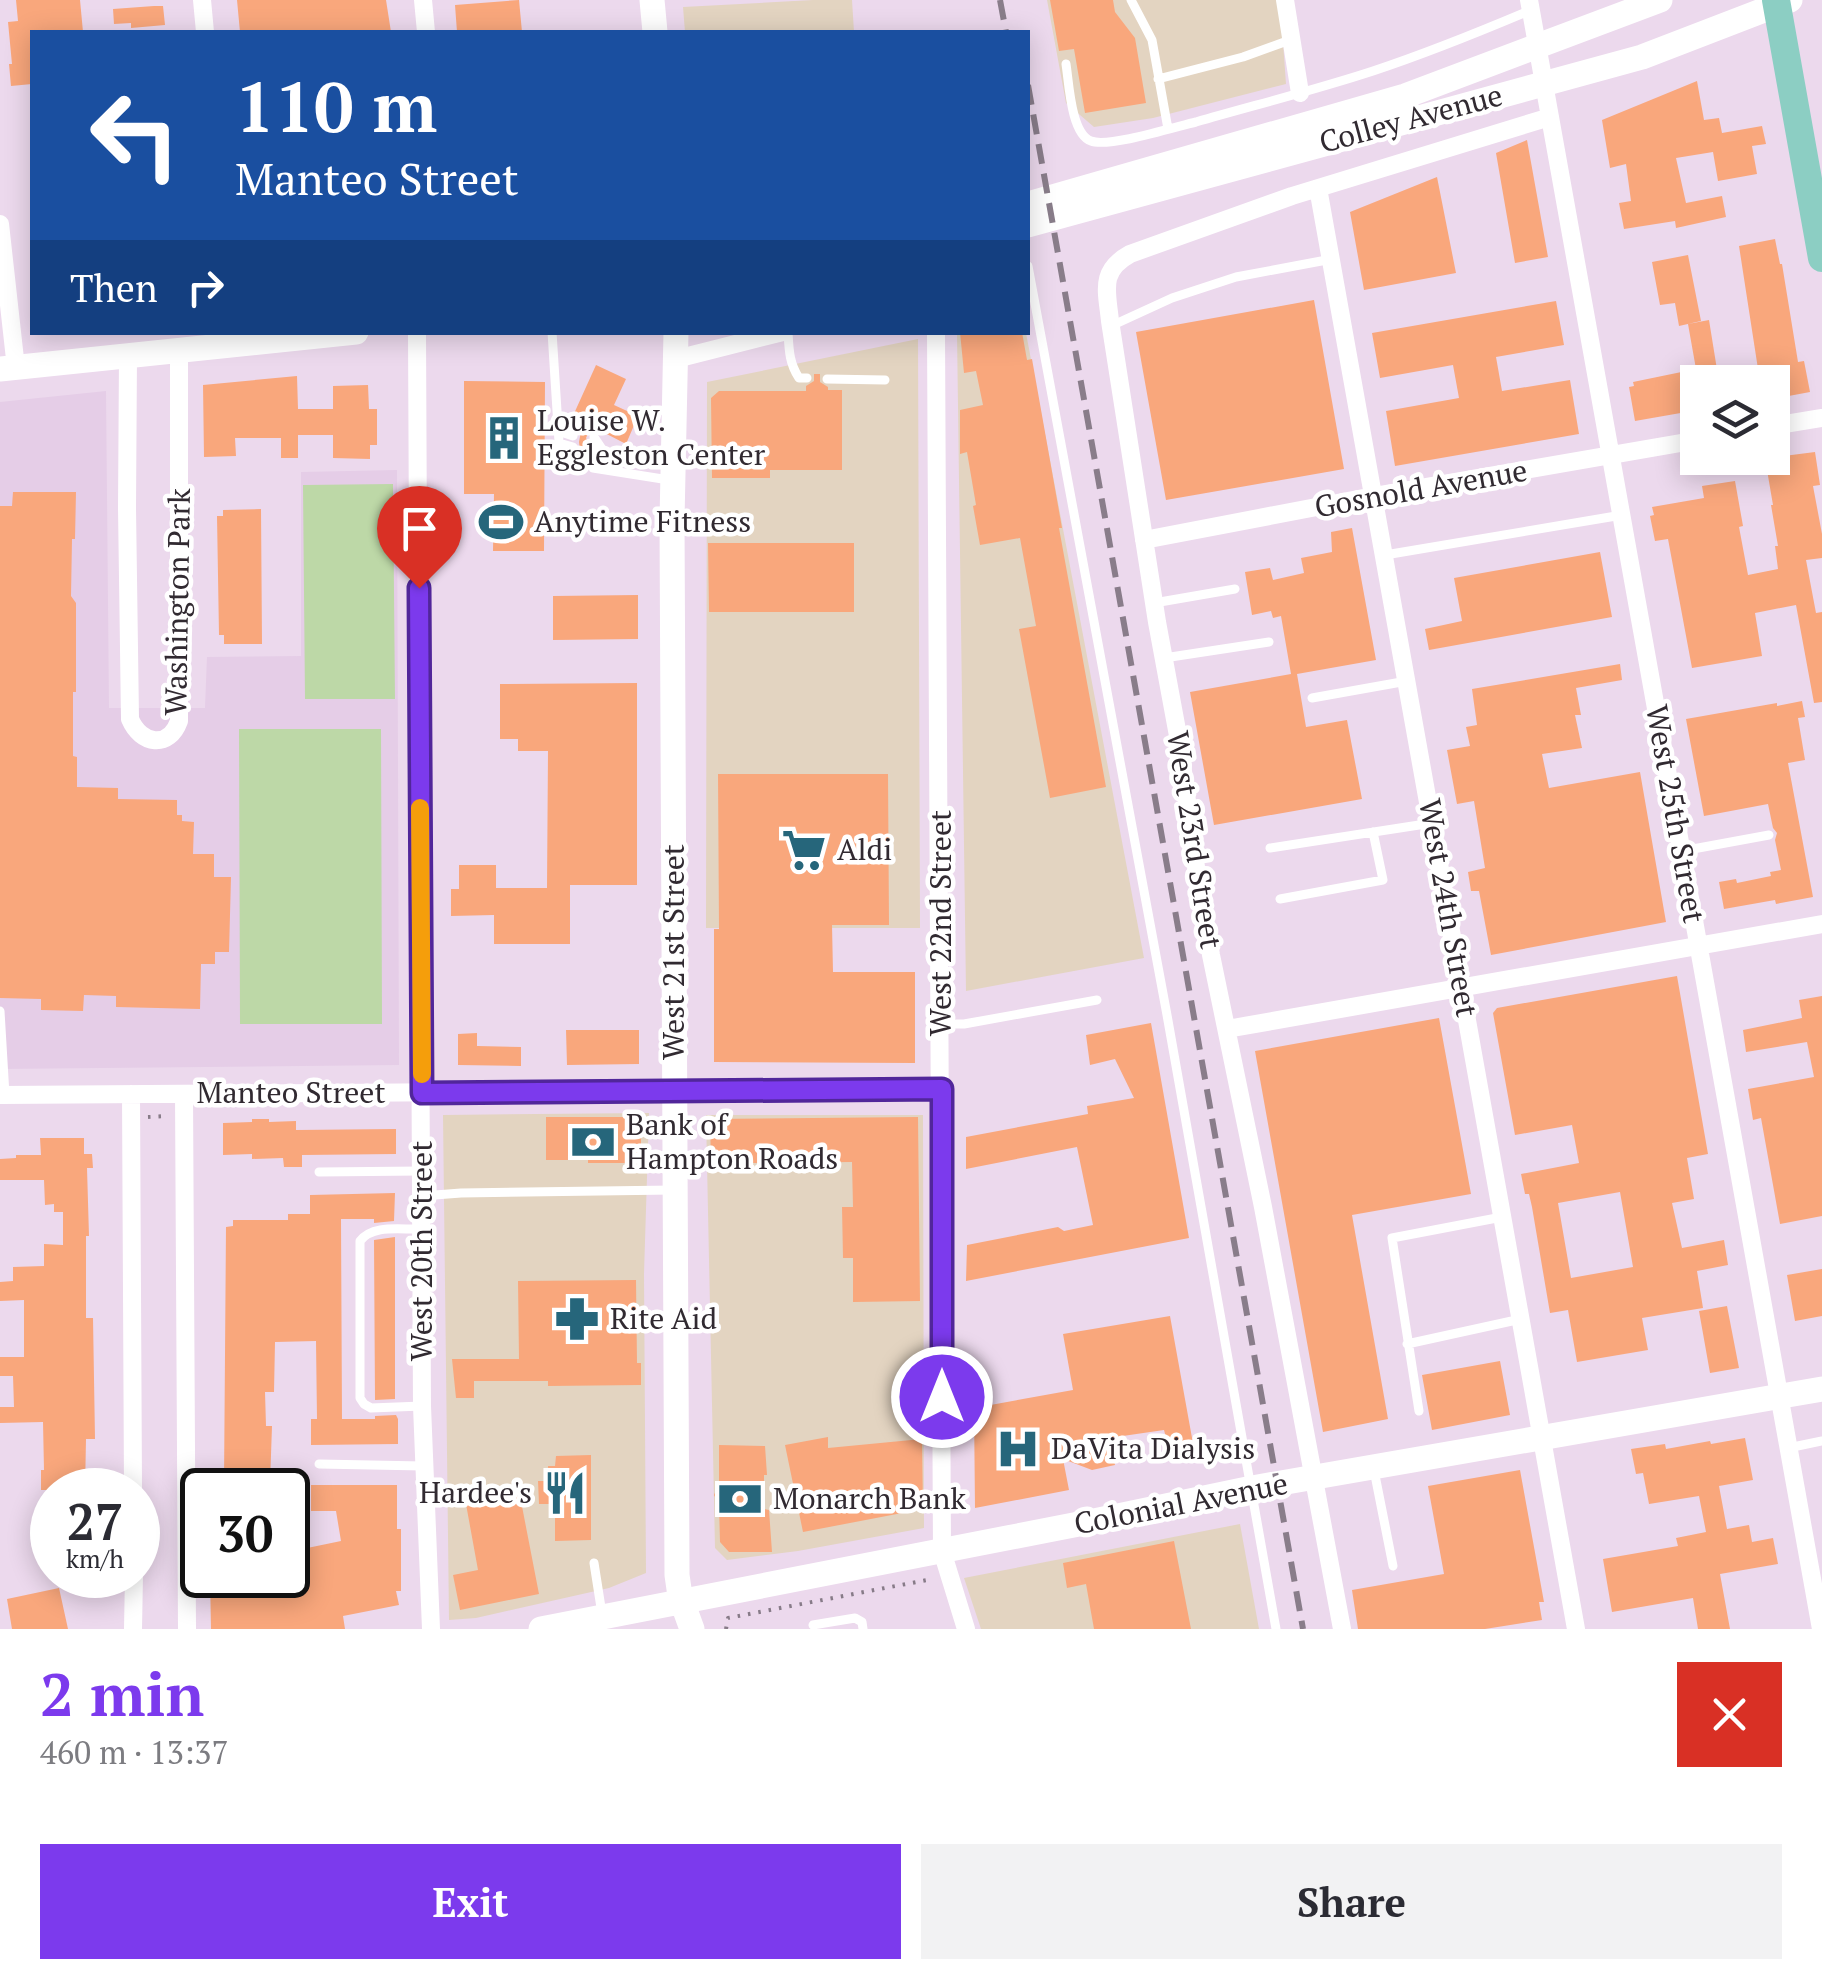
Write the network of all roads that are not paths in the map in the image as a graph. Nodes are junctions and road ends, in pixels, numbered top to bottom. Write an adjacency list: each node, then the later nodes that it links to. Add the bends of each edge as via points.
1 (202, 0): 9 (street)
2 (423, 0): 10 (street)
3 (652, 0): 11 (main road)
4 (1131, 0): 15 (lane, via 1152,40)
5 (1286, 0): 12 (street)
6 (1648, 2): 13 (main road, Colley Avenue)
7 (1781, 2): 16 (main road, Colley Avenue, via 1656,52); 24 (main road)
8 (1530, 5): 13 (street, West 25th Street); 17 (lane, via 1457,41)
9 (205, 30)
10 (426, 30)
11 (655, 30)
12 (1292, 39): 15 (lane); 17 (street)
13 (1537, 47): 16 (street, West 25th Street); 21 (main road, Colley Avenue, via 1404,96)
14 (1066, 64): 19 (lane, via 1084,137 1104,144)
15 (1158, 79): 19 (lane)
16 (1544, 83): 18 (street, West 25th Street); 23 (main road, Colley Avenue)
17 (1300, 93): 19 (lane)
18 (1550, 117): 20 (street, West 23rd Street); 47 (street, West 25th Street)
19 (1168, 129)
20 (1318, 188): 25 (street, West 24th Street); 27 (street, West 23rd Street, via 1117,261 1106,282)
21 (1030, 203)
22 (0, 224): 39 (street)
23 (1030, 224)
24 (1822, 258)
25 (1332, 259): 27 (lane, via 1236,277); 50 (street, West 24th Street)
26 (1030, 277): 100 (lane)
27 (1110, 326): 52 (street, West 23rd Street)
28 (295, 335): 35 (main road)
29 (417, 335): 75 (street, West 20th Street)
30 (552, 335): 45 (lane)
31 (676, 335): 38 (main road, West 21st Street)
32 (774, 335): 38 (street)
33 (786, 335): 40 (lane, via 793,370)
34 (936, 335): 71 (street, West 22nd Street)
35 (234, 338): 36 (main road)
36 (180, 350): 37 (main road); 37 (street, Washington Park, via 179,725 158,740 142,736 130,719)
37 (128, 355): 39 (main road)
38 (676, 359): 49 (main road, West 21st Street)
39 (8, 368)
40 (806, 378)
41 (828, 379): 42 (lane)
42 (885, 380)
43 (1822, 418): 44 (street)
44 (1790, 423)
45 (557, 426): 45 (lane, via 559,443 573,442)
46 (1680, 443): 47 (street, Gosnold Avenue)
47 (1611, 455): 50 (street, Gosnold Avenue); 51 (street, West 25th Street)
48 (616, 470): 48 (lane, via 593,452); 49 (lane)
49 (674, 481): 74 (main road, West 21st Street)
50 (1374, 496): 52 (street, Gosnold Avenue); 53 (street, West 24th Street)
51 (1622, 515): 53 (lane); 64 (street, West 25th Street)
52 (1144, 540): 55 (street, West 23rd Street)
53 (1385, 555): 58 (street, West 24th Street)
54 (1235, 589): 55 (lane)
55 (1154, 603): 57 (street, West 23rd Street)
56 (1269, 642): 57 (lane)
57 (1164, 658): 72 (street, West 23rd Street)
58 (1407, 681): 59 (lane); 60 (street, West 24th Street)
59 (1312, 698)
60 (1432, 822): 61 (lane); 68 (street, West 24th Street)
61 (1373, 832): 63 (lane); 65 (lane, via 1383,880)
62 (1768, 835): 64 (lane)
63 (1270, 848)
64 (1682, 850): 67 (street, West 25th Street)
65 (1280, 899)
66 (1822, 924): 67 (street)
67 (1698, 946): 68 (street); 88 (street, West 25th Street)
68 (1462, 987): 72 (street); 83 (street, West 24th Street)
69 (1096, 1000): 71 (lane)
70 (0, 1010): 78 (lane)
71 (941, 1024): 73 (street, West 22nd Street)
72 (1227, 1028): 99 (street, West 23rd Street)
73 (942, 1089): 74 (street, Manteo Street); 101 (street, West 22nd Street)
74 (674, 1091): 75 (street, Manteo Street); 81 (main road, West 21st Street)
75 (422, 1093): 77 (street, Manteo Street); 79 (street, West 20th Street)
76 (131, 1094): 77 (street, Manteo Street); 78 (street, Manteo Street); 96 (street)
77 (184, 1094): 97 (street)
78 (2, 1096)
79 (421, 1171): 80 (lane); 82 (street, West 20th Street)
80 (319, 1172)
81 (676, 1190): 82 (lane); 106 (main road, West 21st Street)
82 (422, 1196): 84 (street, West 20th Street)
83 (1503, 1217): 85 (street, West 24th Street); 86 (lane, via 1392,1238)
84 (422, 1229): 89 (street, West 20th Street); 89 (lane, via 374,1230 360,1241 360,1398 371,1408)
85 (1521, 1319): 86 (lane); 91 (street, West 24th Street)
86 (1407, 1344): 90 (lane)
87 (1822, 1389): 88 (main road, Colonial Avenue)
88 (1780, 1396): 91 (main road, Colonial Avenue); 93 (street, West 25th Street)
89 (422, 1406): 95 (street, West 20th Street)
90 (1418, 1411)
91 (1542, 1438): 98 (main road, Colonial Avenue); 118 (street, West 24th Street)
92 (1822, 1441): 93 (lane)
93 (1788, 1448): 119 (street, West 25th Street)
94 (319, 1464): 95 (lane)
95 (423, 1466): 111 (street, West 20th Street)
96 (134, 1468)
97 (192, 1468)
98 (1373, 1468): 99 (main road, Colonial Avenue); 103 (lane)
99 (1315, 1476): 100 (main road, Colonial Avenue); 117 (street, West 23rd Street)
100 (1252, 1488): 101 (main road, Colonial Avenue); 116 (lane)
101 (942, 1551): 106 (main road, Colonial Avenue); 115 (street, West 22nd Street)
102 (594, 1564): 107 (lane)
103 (1393, 1566)
104 (134, 1598): 109 (street)
105 (189, 1598): 110 (street)
106 (682, 1602): 107 (main road, Colonial Avenue); 113 (main road, West 21st Street)
107 (602, 1617): 112 (main road, Colonial Avenue)
108 (813, 1626): 114 (lane, via 855,1618)
109 (134, 1629)
110 (186, 1629)
111 (431, 1629)
112 (541, 1629)
113 (692, 1629)
114 (863, 1629)
115 (966, 1629)
116 (1276, 1629)
117 (1342, 1629)
118 (1576, 1629)
119 (1821, 1629)

